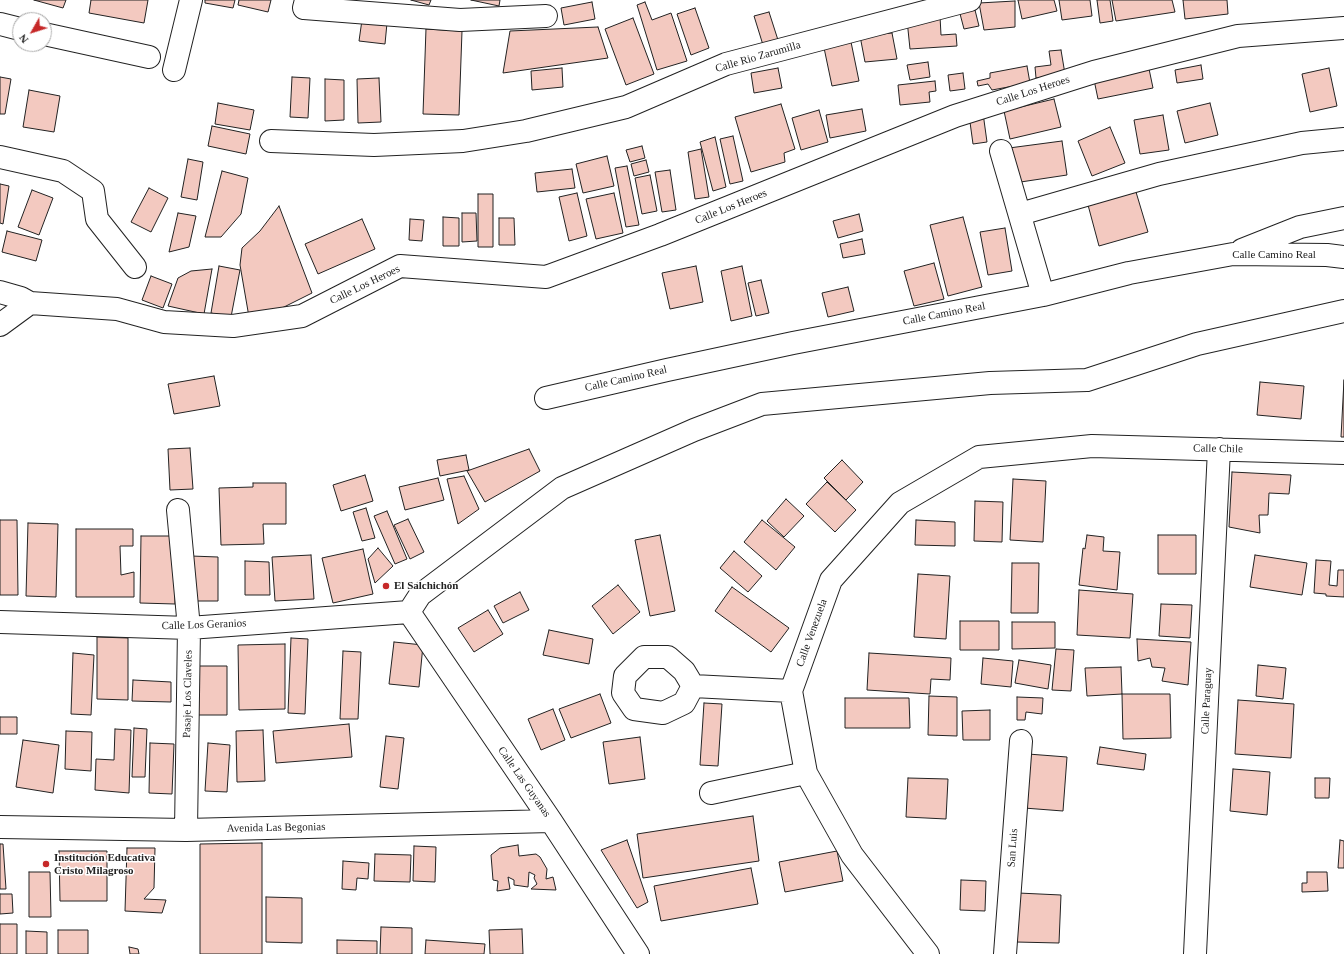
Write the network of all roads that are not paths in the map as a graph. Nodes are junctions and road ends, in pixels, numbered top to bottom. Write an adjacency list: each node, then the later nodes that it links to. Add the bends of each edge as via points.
1 (191, 0): 10 (street)
2 (306, 0): 4 (street, via 304,8 452,19)
3 (970, 0): 12 (street, Calle Rio Zarumilla, via 726,64 626,107 526,131 463,141 374,145)
4 (546, 16)
5 (0, 24): 6 (street)
6 (12, 27)
7 (1344, 28): 22 (street, Calle Los Heroes, via 1238,36 1094,72 955,116 660,235 546,277 400,266 302,316 234,326 164,322 117,309)
8 (52, 36): 9 (street)
9 (148, 57)
10 (174, 70)
11 (1344, 139): 15 (street, via 1302,143 1160,174)
12 (271, 141)
13 (1001, 151): 15 (street)
14 (0, 157): 19 (street, via 63,171 93,191 97,219)
15 (1020, 214): 21 (street)
16 (1344, 218): 17 (street, via 1300,226)
17 (1233, 254): 18 (street, Calle Camino Real); 21 (street, Calle Camino Real, via 1129,273)
18 (1344, 257)
19 (135, 267)
20 (0, 292): 22 (street, Calle Los Heroes)
21 (1043, 295): 25 (street, Calle Camino Real, via 793,343)
22 (30, 303): 24 (street)
23 (1344, 312): 30 (street, via 1197,344 1087,380 990,383 762,404 694,430 562,488 420,595)
24 (0, 325)
25 (546, 398)
26 (1092, 446): 27 (street, Calle Chile); 34 (street, Calle Venezuela, via 979,457 900,503 831,580)
27 (1219, 449): 28 (street, Calle Chile); 44 (street, Calle Paraguay)
28 (1344, 453)
29 (178, 510): 32 (street, Pasaje Los Claveles)
30 (408, 612): 32 (street, Calle Los Geranios); 38 (street, Calle Las Guyanas)
31 (0, 622): 32 (street, Calle Los Geranios)
32 (189, 628): 40 (street, Pasaje Los Claveles)
33 (693, 686): 34 (street)
34 (791, 691): 36 (street)
35 (1021, 741): 43 (street, San Luis)
36 (806, 773): 37 (street); 42 (street, via 852,855)
37 (711, 793)
38 (551, 822): 40 (street, Avenida Las Begonias); 41 (street, Calle Las Guyanas)
39 (0, 827): 40 (street, Avenida Las Begonias)
40 (186, 830)
41 (638, 954)
42 (928, 954)
43 (1005, 954)
44 (1195, 954)

